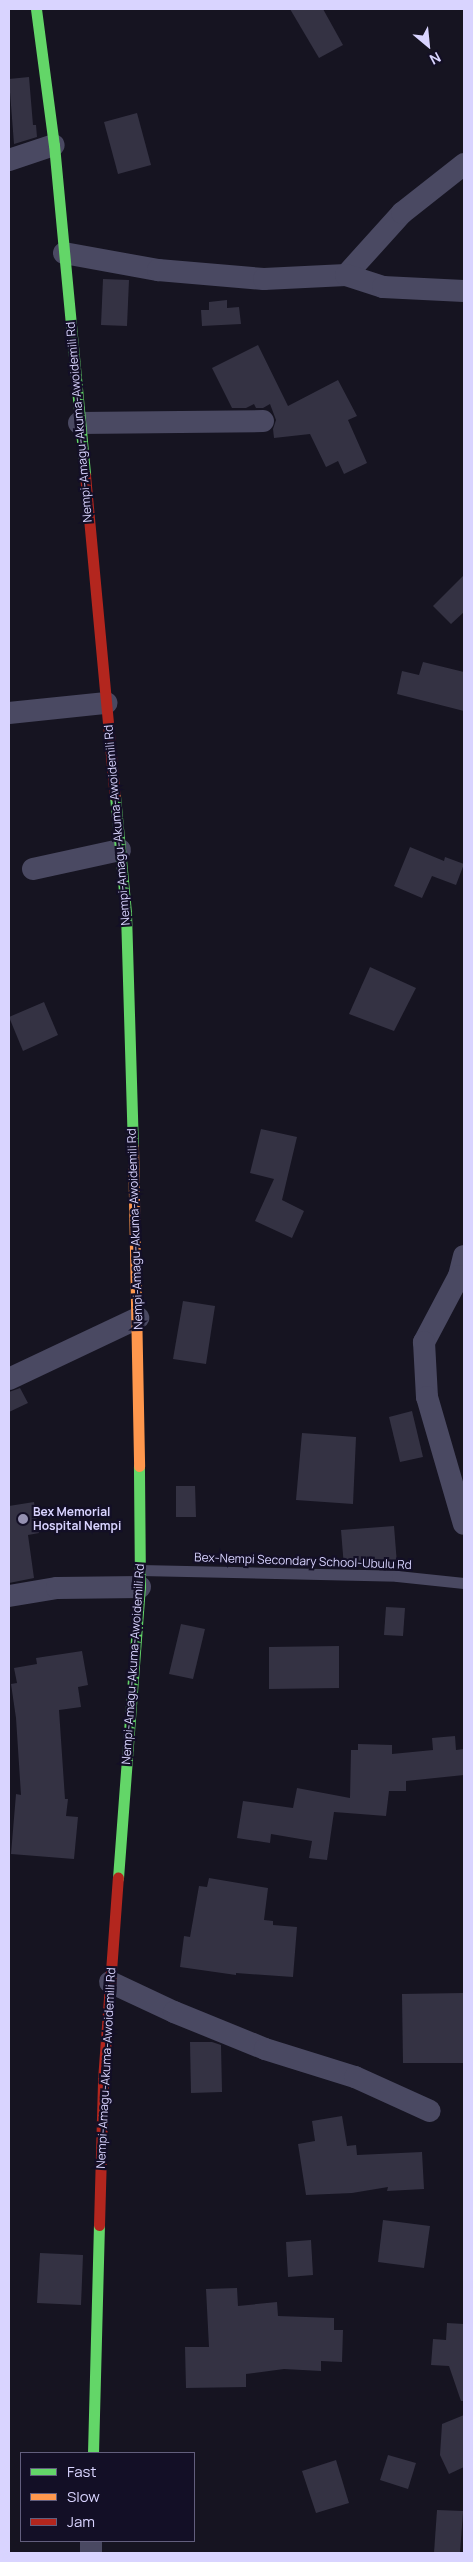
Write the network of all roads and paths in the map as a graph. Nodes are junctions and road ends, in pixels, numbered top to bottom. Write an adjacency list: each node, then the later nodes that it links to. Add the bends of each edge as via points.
1 (36, 9): 2 (street, Nempi-Amagu-Akuma-Awoidemili Rd)
2 (54, 145): 3 (street); 5 (street, Nempi-Amagu-Akuma-Awoidemili Rd)
3 (9, 160)
4 (464, 164): 6 (street, via 402,213)
5 (64, 253): 6 (street, via 158,270 264,279); 9 (street, Nempi-Amagu-Akuma-Awoidemili Rd)
6 (346, 275): 7 (street, via 383,287)
7 (464, 291)
8 (263, 421): 9 (street)
9 (79, 423): 10 (street, Nempi-Amagu-Akuma-Awoidemili Rd)
10 (106, 703): 11 (street); 12 (street, Nempi-Amagu-Akuma-Awoidemili Rd)
11 (9, 713)
12 (120, 850): 13 (street); 15 (street, Nempi-Amagu-Akuma-Awoidemili Rd, via 126,913)
13 (33, 868)
14 (464, 1256): 17 (street, via 459,1276 424,1342 427,1397)
15 (138, 1318): 16 (street); 18 (street, Nempi-Amagu-Akuma-Awoidemili Rd)
16 (9, 1379)
17 (464, 1524)
18 (140, 1578): 19 (lane, Bex-Nempi Secondary School-Ubulu Rd, via 397,1576); 20 (street); 21 (street, Nempi-Amagu-Akuma-Awoidemili Rd)
19 (464, 1583)
20 (9, 1596)
21 (110, 1982): 22 (street, via 265,2049 354,2077); 23 (street, Nempi-Amagu-Akuma-Awoidemili Rd, via 103,2080)
22 (430, 2111)
23 (93, 2452)

